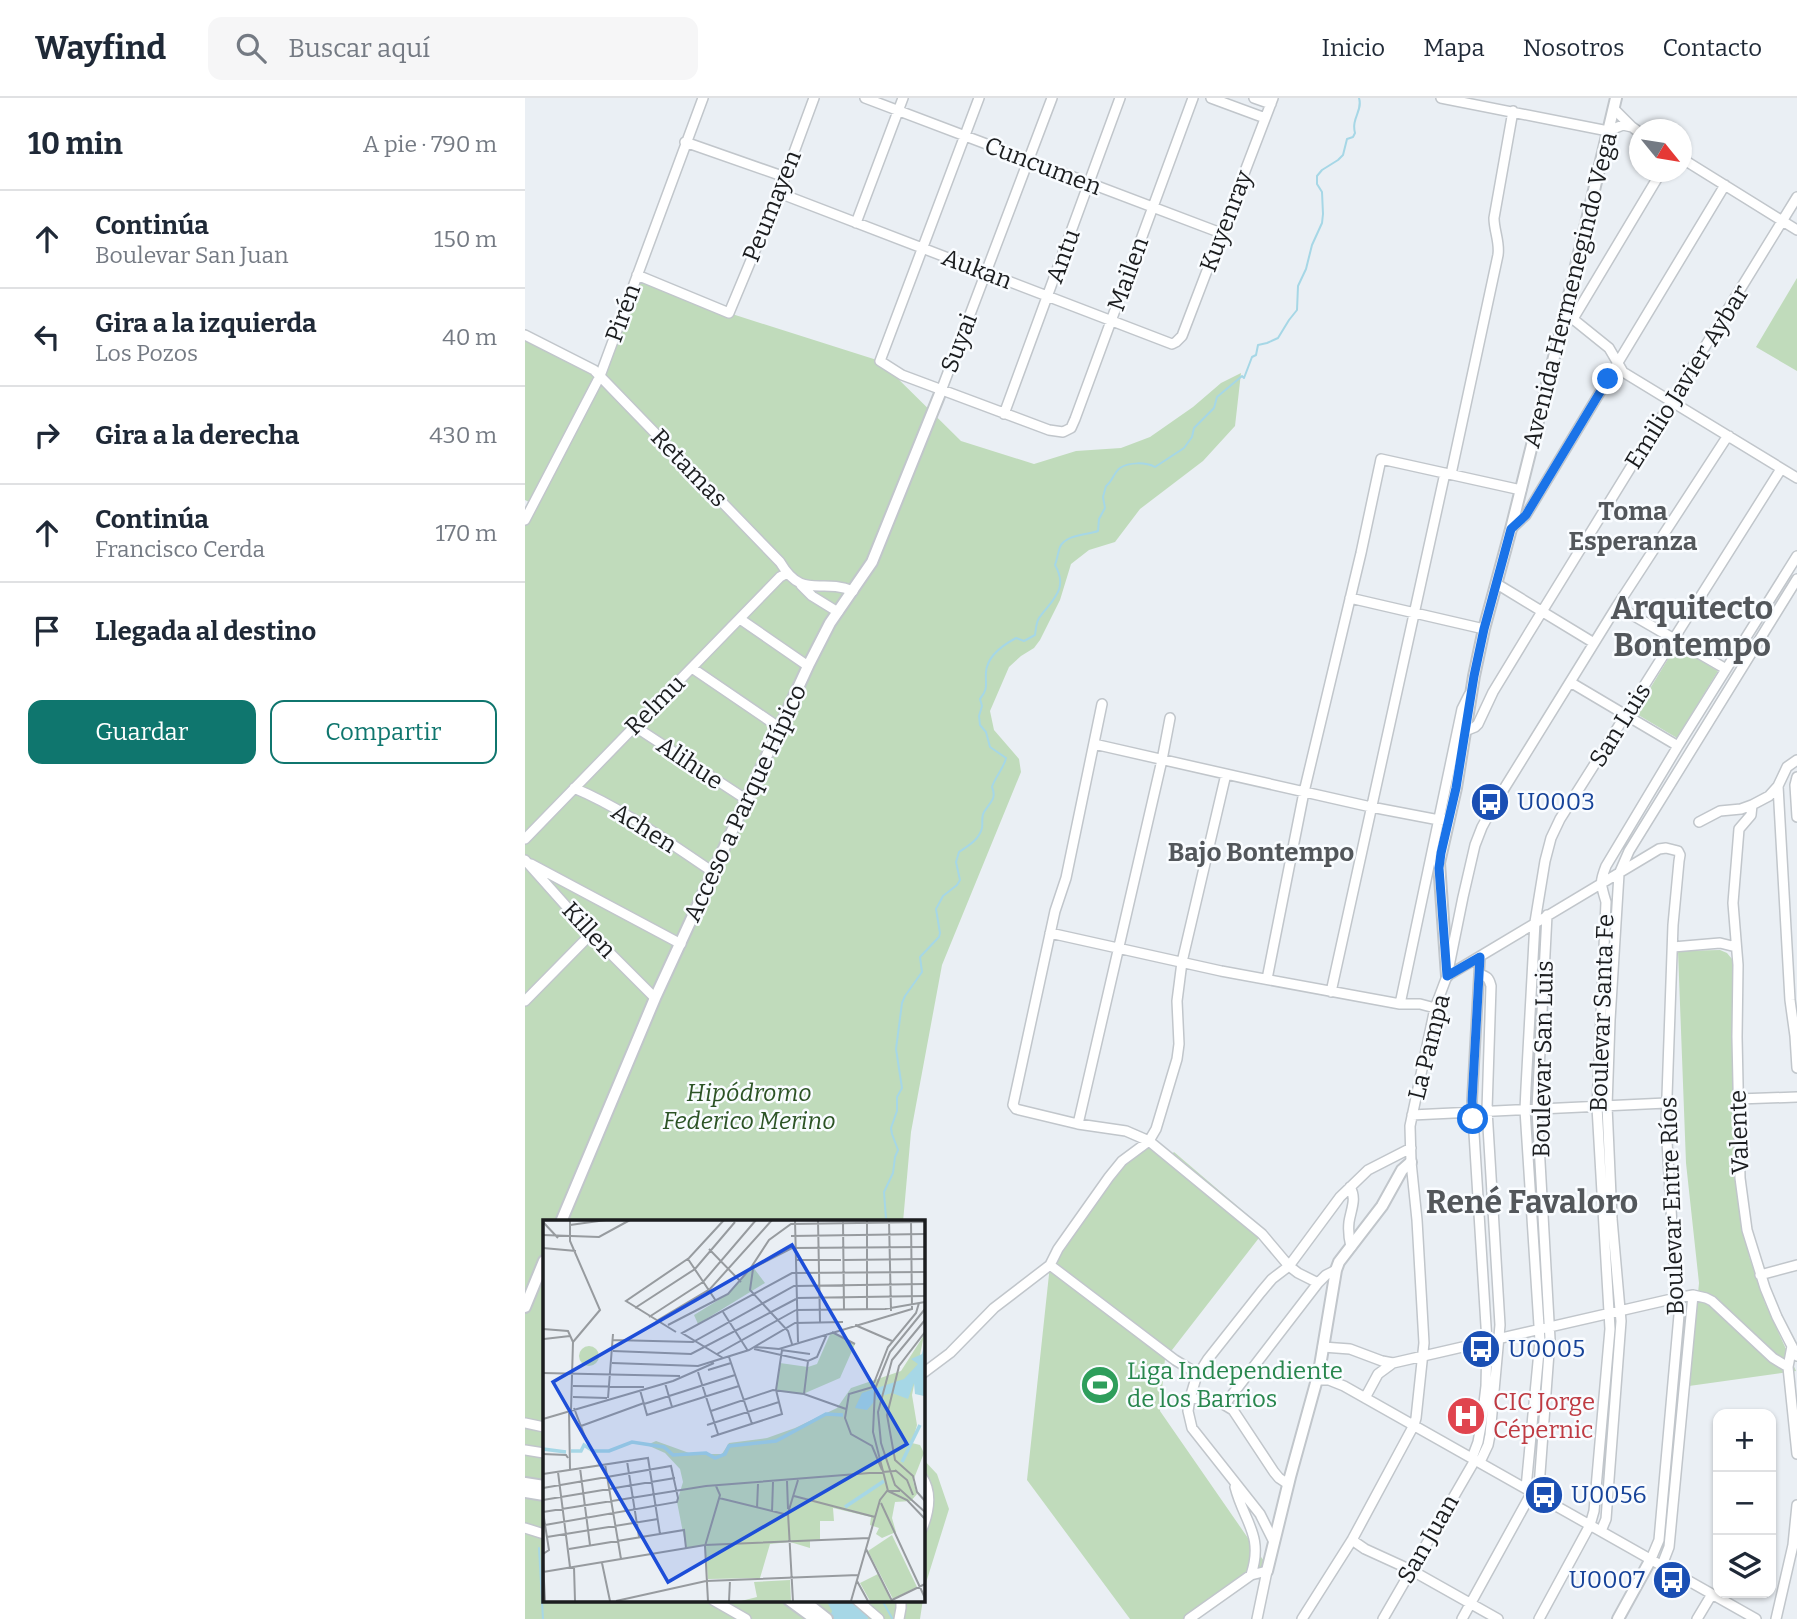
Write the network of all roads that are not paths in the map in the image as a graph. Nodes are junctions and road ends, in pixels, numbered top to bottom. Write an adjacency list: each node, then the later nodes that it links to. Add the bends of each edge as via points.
1 (703, 98): 21 (street, Pirén)
2 (814, 98): 24 (street, Peumayen)
3 (865, 98): 14 (street, Cuncumen)
4 (903, 98): 14 (street)
5 (979, 98): 20 (street)
6 (1052, 98): 22 (street, Suyai)
7 (1120, 98): 26 (street, Antu)
8 (1193, 98): 30 (street, Mailen)
9 (1211, 98): 16 (street)
10 (1254, 98): 12 (street)
11 (1441, 98): 15 (street)
12 (1272, 101): 16 (street, Kuyenray)
13 (1615, 103): 17 (street); 19 (street, Avenida Hermenegindo Vega)
14 (898, 111): 20 (street, Cuncumen); 32 (street)
15 (1513, 111): 19 (street); 51 (street, via 1494,218 1498,255)
16 (1265, 118): 34 (street, Kuyenray)
17 (1629, 120)
18 (1629, 127): 19 (street)
19 (1608, 131): 41 (street, Avenida Hermenegindo Vega)
20 (965, 136): 22 (street, Cuncumen); 35 (street)
21 (685, 142): 24 (street); 37 (street, Pirén)
22 (1028, 160): 26 (street, Cuncumen); 36 (street, Suyai)
23 (1692, 164): 27 (street)
24 (785, 177): 28 (street, Peumayen)
25 (1655, 182): 39 (street)
26 (1090, 184): 30 (street, Cuncumen); 38 (street, Antu)
27 (1725, 185): 31 (street); 44 (street)
28 (779, 193): 32 (street, Aukan); 37 (street, Peumayen, via 729,313)
29 (1797, 197): 31 (street, Emilio Javier Aybar)
30 (1153, 208): 34 (street, Cuncumen); 40 (street, Mailen)
31 (1782, 222): 33 (street); 47 (street, Emilio Javier Aybar)
32 (856, 223): 35 (street, Aukan)
33 (1797, 230)
34 (1221, 233): 43 (street, Kuyenray)
35 (923, 248): 36 (street, Aukan); 46 (street, via 880,361)
36 (986, 272): 38 (street, Aukan); 46 (street, Suyai)
37 (637, 275): 45 (street, Pirén)
38 (1048, 296): 40 (street, Aukan); 48 (street, Antu)
39 (1573, 319): 41 (street); 44 (street, via 1609,348)
40 (1111, 321): 43 (street, Aukan); 48 (street, Mailen, via 1071,428 1049,430)
41 (1562, 325): 53 (street, Avenida Hermenegindo Vega)
42 (525, 335): 45 (street, Retamas)
43 (1176, 342)
44 (1617, 362): 47 (street, via 1623,372); 55 (street, via 1526,515)
45 (600, 376): 54 (street, Pirén); 57 (street, Retamas)
46 (941, 391): 48 (street); 61 (street, Acceso a Parque Hípico, via 880,544)
47 (1671, 402): 49 (street); 64 (street, Emilio Javier Aybar)
48 (1004, 414)
49 (1729, 436): 50 (street); 63 (street, La Pampa)
50 (1781, 469): 52 (street); 69 (street, San Luis)
51 (1448, 474): 53 (street); 62 (street, via 1381,458); 66 (street)
52 (1797, 478)
53 (1521, 490): 55 (street, Avenida Hermenegindo Vega)
54 (525, 520)
55 (1511, 529): 60 (street, Avenida Hermenegindo Vega)
56 (1797, 556): 73 (street, Boulevar Santa Fe)
57 (787, 573): 59 (street, Retamas); 67 (street, Relmu)
58 (1797, 579): 100 (street, Boulevar Santa Fe)
59 (799, 584): 61 (street); 65 (street, Retamas)
60 (1497, 584): 64 (street); 68 (street, Avenida Hermenegindo Vega)
61 (853, 591): 65 (street, Acceso a Parque Hípico)
62 (1350, 598): 66 (street); 90 (street)
63 (1617, 606): 69 (street); 70 (street, La Pampa)
64 (1542, 611): 70 (street); 81 (street, Emilio Javier Aybar, via 1478,724)
65 (838, 612): 71 (street, Acceso a Parque Hípico)
66 (1415, 613): 68 (street); 93 (street)
67 (740, 619): 71 (street); 72 (street, Relmu)
68 (1484, 629): 75 (street, Avenida Hermenegindo Vega)
69 (1675, 639): 73 (street); 77 (street, San Luis)
70 (1594, 643): 74 (street, La Pampa)
71 (808, 666): 80 (street, Acceso a Parque Hípico)
72 (692, 668): 79 (street, Relmu); 80 (street)
73 (1726, 669): 83 (street, Boulevar Santa Fe)
74 (1570, 682): 77 (street); 113 (street, La Pampa, via 1482,827)
75 (1472, 690): 81 (street, Avenida Hermenegindo Vega); 95 (street, via 1462,709)
76 (1102, 704): 82 (street)
77 (1625, 716): 83 (street); 103 (street, San Luis, via 1551,838)
78 (1170, 718): 84 (street)
79 (634, 726): 89 (street, Relmu); 91 (street, Alihue)
80 (780, 728): 91 (street, Acceso a Parque Hípico)
81 (1465, 731): 95 (street, Avenida Hermenegindo Vega, via 1456,788)
82 (1094, 744): 84 (street); 104 (street)
83 (1678, 746): 101 (street, Boulevar Santa Fe, via 1607,866)
84 (1162, 760): 86 (street); 109 (street)
85 (1797, 760): 88 (street, via 1787,766)
86 (1226, 774): 90 (street); 111 (street)
87 (1797, 777): 94 (street)
88 (1779, 786): 92 (street); 120 (street)
89 (573, 788): 97 (street, Relmu); 99 (street, Achen, via 631,818)
90 (1304, 792): 93 (street); 114 (street)
91 (747, 800): 99 (street, Acceso a Parque Hípico)
92 (1752, 805): 96 (street, via 1720,811); 108 (street, Valente, via 1738,837 1733,903)
93 (1371, 807): 95 (street); 115 (street)
94 (1797, 817)
95 (1444, 819): 113 (street, Avenida Hermenegindo Vega, via 1439,868); 118 (street)
96 (1699, 822)
97 (525, 839)
98 (526, 861): 105 (street, Killen); 106 (street)
99 (713, 872): 106 (street, Acceso a Parque Hípico)
100 (1619, 874): 101 (street); 107 (street, Boulevar Entre Ríos, via 1659,849 1678,851); 124 (street, Boulevar Santa Fe)
101 (1600, 886): 102 (street); 125 (street, Boulevar Santa Fe, via 1606,902)
102 (1547, 915): 103 (street); 126 (street, Boulevar San Luis)
103 (1535, 922): 110 (street); 128 (street, Boulevar San Luis)
104 (1050, 933): 109 (street); 131 (street, via 1013,1105)
105 (590, 934): 116 (street, Killen); 117 (street)
106 (681, 944): 116 (street, Acceso a Parque Hípico)
107 (1673, 947): 108 (street, via 1720,943); 123 (street, Boulevar Entre Ríos)
108 (1737, 947): 122 (street, Valente)
109 (1117, 948): 111 (street); 131 (street)
110 (1480, 957): 112 (street); 113 (street)
111 (1182, 962): 114 (street); 132 (street, via 1177,1059)
112 (1479, 974): 127 (street, via 1486,975 1491,986); 129 (street)
113 (1447, 976): 119 (street, La Pampa)
114 (1267, 979): 115 (street)
115 (1331, 992): 118 (street)
116 (655, 998): 136 (street, Acceso a Parque Hípico)
117 (525, 1001)
118 (1400, 1004): 119 (street)
119 (1435, 1008): 130 (street, La Pampa)
120 (1797, 1068)
121 (1797, 1097): 122 (street)
122 (1738, 1099): 143 (street, Valente, via 1741,1188)
123 (1666, 1103): 124 (street); 146 (street, Boulevar Entre Ríos)
124 (1607, 1106): 125 (street); 148 (street, Boulevar Santa Fe)
125 (1597, 1107): 126 (street); 149 (street, Boulevar Santa Fe)
126 (1537, 1109): 128 (street); 150 (street, Boulevar San Luis)
127 (1487, 1110): 128 (street); 129 (street); 152 (street)
128 (1525, 1110): 151 (street, Boulevar San Luis)
129 (1473, 1112): 130 (street); 153 (street)
130 (1412, 1115): 133 (street, La Pampa)
131 (1079, 1124): 132 (street, via 1126,1131)
132 (1149, 1141): 139 (street, via 1109,1177); 141 (street, via 1262,1234)
133 (1411, 1148): 134 (street, La Pampa); 135 (street, via 1368,1170)
134 (1411, 1162): 137 (street); 157 (street, La Pampa)
135 (1350, 1187): 137 (street, via 1354,1193 1348,1233); 141 (street)
136 (562, 1220)
137 (1351, 1247): 142 (street)
138 (543, 1263): 147 (street)
139 (1051, 1265): 160 (street, via 994,1308); 161 (street)
140 (1797, 1265): 143 (street)
141 (1289, 1266): 144 (street); 161 (street, via 1261,1292)
142 (1336, 1270): 144 (street); 155 (street)
143 (1760, 1275): 154 (street, Valente)
144 (1318, 1283): 165 (street)
145 (1693, 1295): 146 (street); 159 (street, via 1712,1301); 189 (street, Boulevar Entre Ríos, via 1669,1547)
146 (1676, 1298): 148 (street); 189 (street, Boulevar Entre Ríos, via 1679,1315)
147 (525, 1307)
148 (1619, 1310): 149 (street); 185 (street, Boulevar Santa Fe, via 1606,1519)
149 (1608, 1313): 150 (street); 183 (street, Boulevar Santa Fe, via 1604,1412)
150 (1550, 1326): 151 (street); 179 (street, Boulevar San Luis, via 1539,1487)
151 (1539, 1329): 152 (street); 179 (street, Boulevar San Luis)
152 (1500, 1339): 153 (street); 172 (street, via 1490,1435)
153 (1487, 1342): 157 (street); 172 (street)
154 (1792, 1346): 156 (street, Valente); 159 (street)
155 (1323, 1348): 158 (street, via 1350,1349); 162 (street)
156 (1797, 1356)
157 (1423, 1357): 158 (street); 167 (street, La Pampa)
158 (1393, 1363): 164 (street, via 1378,1374)
159 (1788, 1367): 171 (street)
160 (924, 1372)
161 (1198, 1374): 163 (street)
162 (1317, 1380): 164 (street, via 1329,1380); 176 (street)
163 (1190, 1398): 165 (street); 174 (street, via 1192,1428)
164 (1365, 1398): 167 (street)
165 (1225, 1404): 176 (street, via 1274,1472)
166 (525, 1423): 168 (street)
167 (1414, 1425): 172 (street); 187 (street, La Pampa)
168 (543, 1427)
169 (525, 1450): 170 (street)
170 (543, 1453)
171 (1797, 1454)
172 (1475, 1460): 179 (street); 190 (street, San Juan)
173 (924, 1480): 182 (street, via 929,1495)
174 (1234, 1482): 188 (street, via 1260,1514); 192 (street, via 1255,1540)
175 (525, 1483): 177 (street)
176 (1288, 1484): 188 (street)
177 (543, 1486)
178 (525, 1492): 180 (street)
179 (1532, 1492): 183 (street); 198 (street)
180 (543, 1495)
181 (1797, 1505): 199 (street)
182 (924, 1522)
183 (1590, 1525): 185 (street); 210 (street, Boulevar Santa Fe)
184 (525, 1528): 186 (street)
185 (1601, 1531): 189 (street)
186 (543, 1534)
187 (1352, 1540): 190 (street); 206 (street, La Pampa)
188 (1274, 1542): 191 (street)
189 (1657, 1562): 193 (street); 211 (street)
190 (1411, 1570): 198 (street); 207 (street, San Juan)
191 (1267, 1571): 192 (street); 205 (street)
192 (1251, 1575): 204 (street)
193 (1712, 1594): 212 (street); 213 (street)
194 (716, 1602): 200 (street)
195 (792, 1602): 201 (street)
196 (806, 1602): 202 (street)
197 (859, 1602): 203 (street)
198 (1470, 1604): 208 (street); 209 (street)
199 (1778, 1615): 214 (street)
200 (746, 1619)
201 (815, 1619)
202 (827, 1619)
203 (879, 1619)
204 (1189, 1619)
205 (1257, 1619)
206 (1302, 1619)
207 (1383, 1619)
208 (1462, 1619)
209 (1499, 1619)
210 (1539, 1619)
211 (1618, 1619)
212 (1697, 1619)
213 (1756, 1619)
214 (1788, 1619)

